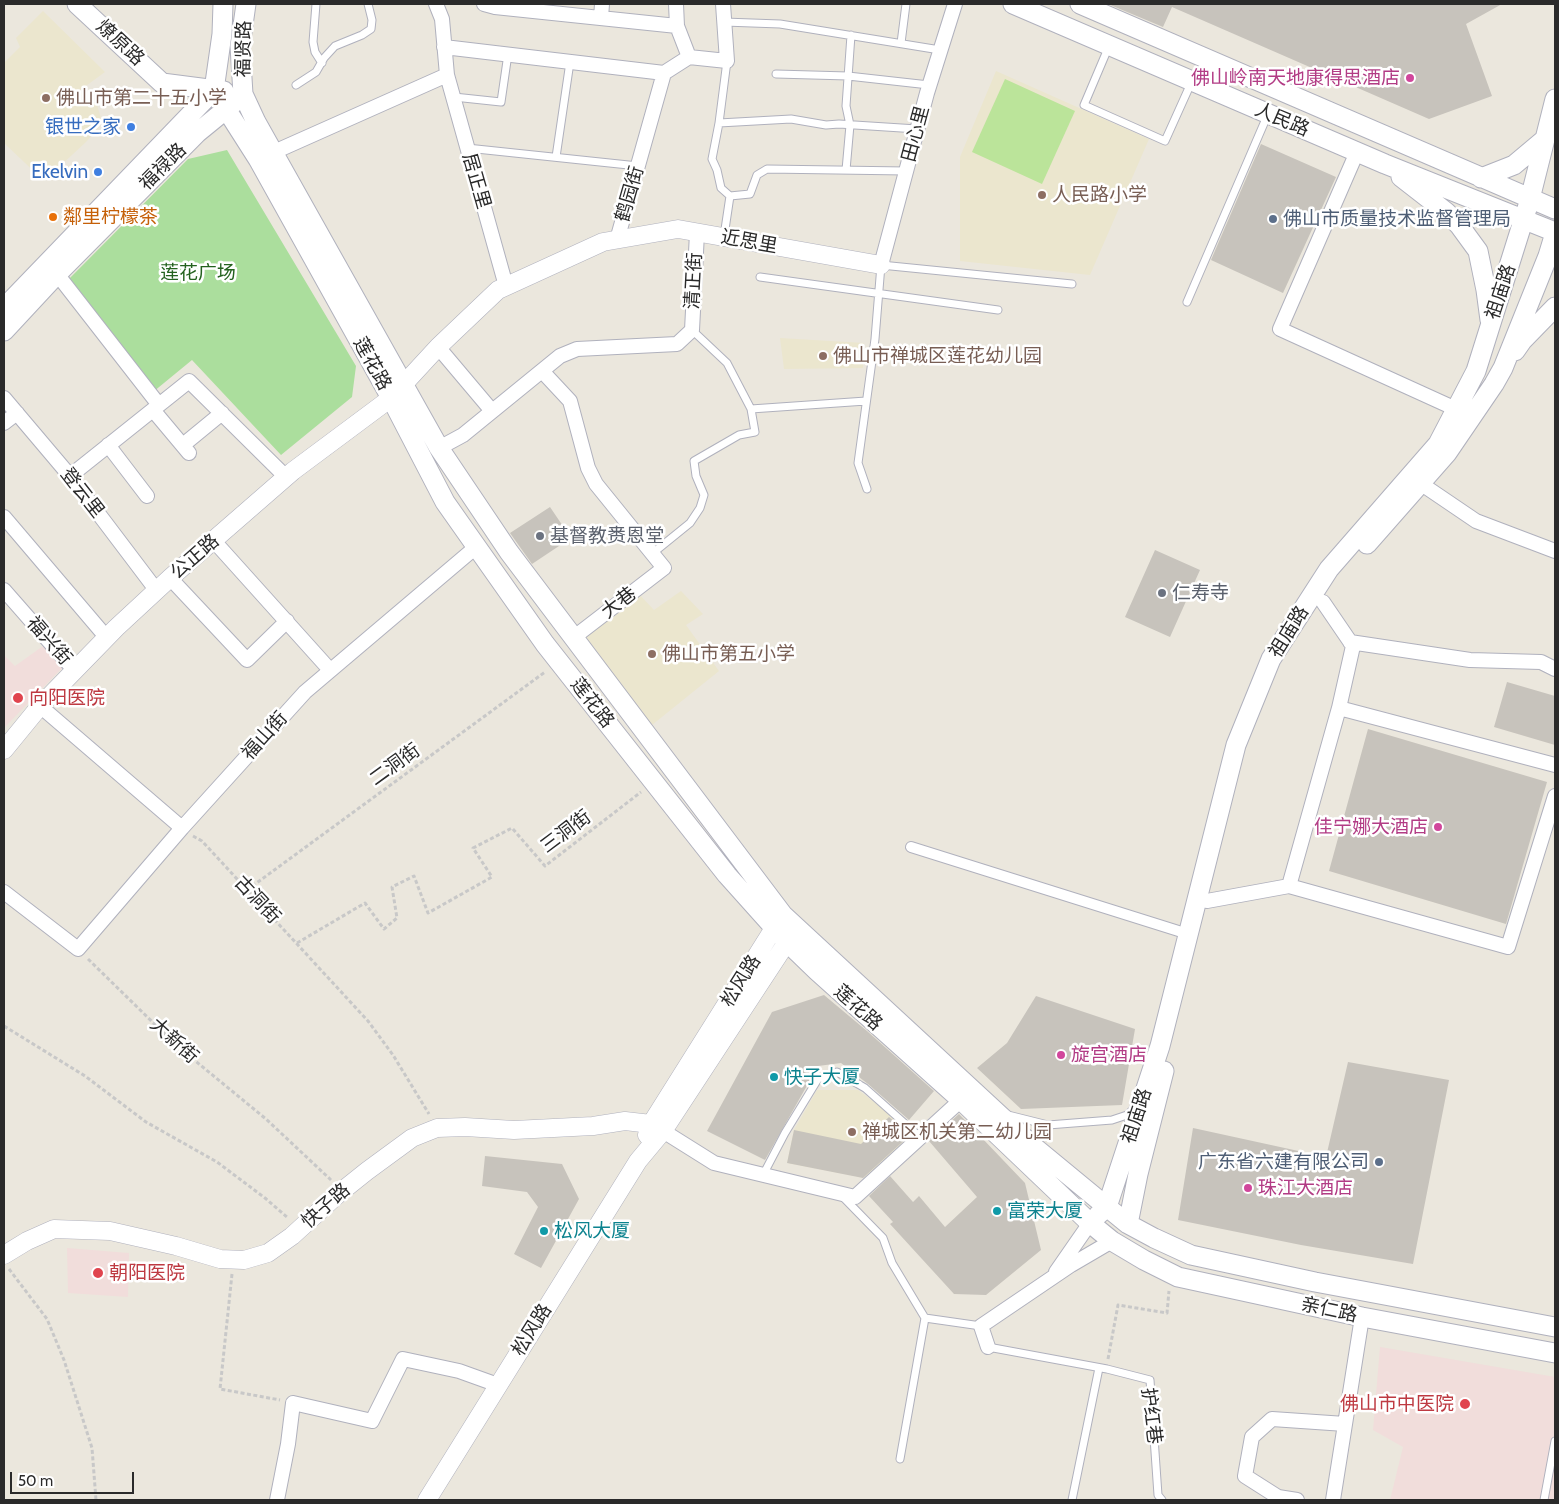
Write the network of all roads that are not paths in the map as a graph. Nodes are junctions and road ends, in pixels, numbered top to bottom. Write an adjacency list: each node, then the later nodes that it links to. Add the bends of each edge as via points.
1 (77, 4): 35 (main road, 燎原路, via 162,83)
2 (223, 4): 35 (main road, 福贤路)
3 (246, 4): 36 (main road, 福贤路, via 240,46)
4 (316, 4): 27 (lane, via 313,42)
5 (368, 4): 27 (lane, via 371,28 335,46)
6 (436, 4): 21 (street, 居正里, via 442,19)
7 (484, 4): 15 (street)
8 (602, 4): 15 (street)
9 (676, 4): 17 (street)
10 (723, 4): 16 (street)
11 (906, 4): 19 (lane)
12 (955, 4): 22 (street, 田心里)
13 (1013, 4): 20 (main road, 人民路)
14 (1080, 4): 53 (main road, 人民路)
15 (601, 18): 17 (street)
16 (724, 22): 18 (lane, via 780,24); 25 (street)
17 (677, 26): 24 (street)
18 (851, 35): 19 (lane); 31 (lane)
19 (901, 43): 22 (lane)
20 (1109, 46): 32 (main road, 人民路); 32 (lane, via 1084,105 1165,141)
21 (444, 47): 23 (street); 30 (street, 居正里)
22 (940, 50): 34 (street, 田心里)
23 (508, 54): 26 (street); 37 (lane, via 501,102)
24 (689, 57): 25 (street); 28 (street)
25 (727, 61): 41 (lane)
26 (570, 62): 28 (street); 48 (lane)
27 (322, 63): 33 (lane, via 316,72)
28 (664, 73): 50 (street, 鹤园街)
29 (776, 74): 31 (lane)
30 (447, 75): 37 (street, 居正里); 46 (street)
31 (848, 76): 34 (lane); 42 (lane, via 846,106)
32 (1192, 81): 40 (main road, 人民路)
33 (296, 85)
34 (929, 85): 43 (street, 田心里)
35 (214, 90): 36 (main road); 39 (main road, 莲花路); 70 (main road, 福禄路)
36 (244, 94): 39 (main road, 福禄路); 46 (main road, 莲花路)
37 (454, 97): 45 (street, 居正里)
38 (1555, 99): 44 (main road, 祖庙路)
39 (227, 109): 63 (main road, 福禄路, via 197,133); 78 (main road, 莲花路)
40 (1268, 114): 47 (main road, 人民路); 68 (lane)
41 (720, 123): 42 (lane, via 791,119); 54 (lane, via 712,159 720,188)
42 (850, 125): 43 (lane); 51 (lane)
43 (917, 129): 52 (street, 田心里)
44 (1545, 139): 53 (main road, via 1514,165); 55 (main road, 祖庙路)
45 (467, 148): 48 (lane); 66 (street, 居正里)
46 (274, 152): 78 (main road, 莲花路)
47 (1357, 152): 49 (main road, 人民路); 82 (street, via 1280,330)
48 (556, 157): 50 (lane)
49 (1385, 164): 57 (main road, 人民路); 72 (main road, via 1446,212 1478,251)
50 (638, 166): 61 (street, 鹤园街)
51 (846, 170): 52 (lane); 54 (lane, via 767,169 757,176 750,194)
52 (906, 171): 62 (street, 田心里)
53 (1481, 178): 55 (main road, 人民路)
54 (730, 196): 60 (lane)
55 (1530, 199): 56 (main road, 人民路); 57 (main road, 祖庙路)
56 (1555, 209)
57 (1524, 220): 59 (main road, 人民路); 72 (main road, 祖庙路)
58 (696, 232): 60 (street, 近思里); 61 (street, 近思里, via 678,229); 73 (street, 清正街)
59 (1555, 233): 76 (main road, 祖庙路)
60 (723, 237): 62 (street, 近思里)
61 (617, 240): 66 (street, 鹤园街, via 602,242)
62 (881, 265): 65 (lane); 67 (lane)
63 (57, 274): 74 (main road, 福禄路); 81 (street)
64 (760, 277): 67 (lane)
65 (1072, 284)
66 (506, 286): 75 (street, 鹤园街)
67 (879, 294): 71 (lane); 80 (lane)
68 (1187, 302)
69 (1555, 307): 76 (main road, via 1522,340)
70 (4, 308)
71 (998, 310)
72 (1491, 325): 82 (main road, 祖庙路, via 1476,371)
73 (692, 330): 77 (street, via 677,344 577,349 560,356); 83 (lane, via 727,363)
74 (4, 331)
75 (438, 347): 78 (street, 鹤园街); 84 (street)
76 (1503, 368): 92 (main road, 祖庙路, via 1447,452)
77 (542, 370): 84 (street); 99 (street, via 570,401 588,468 596,484)
78 (398, 391): 89 (main road, 莲花路); 91 (street, 公正路); 97 (main road, 莲花路, via 445,502)
79 (4, 398): 85 (street, 登云里)
80 (866, 401): 83 (lane); 93 (lane, via 858,463)
81 (156, 408): 86 (street, via 189,381); 86 (street, via 186,449); 88 (street)
82 (1456, 408): 122 (main road, 祖庙路, via 1438,444 1329,569 1271,659 1236,745)
83 (751, 409): 99 (lane, via 755,432 739,435 694,461 704,495 700,508 690,523)
84 (492, 411): 89 (street, via 463,435)
85 (17, 413): 87 (street); 90 (street, 登云里)
86 (222, 413): 91 (street)
87 (4, 423)
88 (108, 446): 90 (street); 94 (street)
89 (439, 448): 106 (main road, 莲花路, via 509,552)
90 (70, 476): 102 (street, 登云里)
91 (286, 476): 96 (street, 公正路)
92 (1420, 483): 98 (street, via 1476,521); 103 (main road, 祖庙路, via 1341,574)
93 (867, 489)
94 (147, 496)
95 (4, 517): 105 (street)
96 (214, 541): 100 (street, 公正路); 104 (street)
97 (476, 547): 109 (street, 福山街); 121 (main road, 莲花路, via 559,662 727,875)
98 (1555, 551)
99 (654, 553): 106 (street, 大巷, via 664,568)
100 (170, 578): 102 (street, 公正路); 104 (street, via 247,660)
101 (4, 590): 110 (street, 福兴街)
102 (157, 591): 105 (street, 公正路)
103 (1323, 602): 107 (street); 120 (main road, 祖庙路, via 1284,661 1246,749)
104 (286, 621): 109 (street)
105 (107, 638): 110 (street, 公正路)
106 (573, 638): 121 (main road, 莲花路)
107 (1350, 642): 108 (street, via 1470,660 1541,662); 112 (street, via 1352,646)
108 (1555, 669)
109 (330, 670): 116 (street, 福山街, via 305,692)
110 (75, 671): 111 (street, 公正路)
111 (40, 706): 113 (street, 公正路); 116 (street)
112 (1339, 708): 114 (street); 118 (street)
113 (4, 749)
114 (1555, 765)
115 (1555, 799): 118 (street, via 1508,947)
116 (182, 828): 119 (street, 福山街, via 78,949)
117 (911, 848): 122 (street)
118 (1289, 886): 120 (street)
119 (4, 892)
120 (1207, 901): 133 (main road, 祖庙路)
121 (779, 921): 123 (main road, 莲花路); 127 (street, 松风路)
122 (1188, 934): 125 (main road, 祖庙路, via 1160,1046)
123 (792, 935): 124 (main road, 莲花路, via 817,971); 126 (main road, 莲花路); 127 (street, 松风路)
124 (961, 1100): 128 (street); 132 (main road, 莲花路)
125 (1142, 1101): 126 (lane, via 1127,1115 1112,1120 1048,1125); 131 (main road, 祖庙路)
126 (998, 1113): 131 (main road, 莲花路)
127 (657, 1128): 129 (street, via 714,1163); 135 (street, 快子路, via 625,1121 514,1130 437,1128 412,1138 268,1253 244,1260 220,1259 110,1231 54,1229); 144 (street, 松风路)
128 (920, 1137): 129 (lane, via 865,1088 837,1072 818,1079); 130 (street, via 855,1197)
129 (763, 1175): 130 (street)
130 (841, 1194): 138 (lane, via 883,1238 892,1263)
131 (1107, 1207): 132 (main road); 133 (main road, 亲仁路)
132 (1090, 1223): 134 (main road, 莲花路); 136 (street)
133 (1128, 1224): 134 (main road); 140 (main road, 亲仁路, via 1191,1255 1315,1282)
134 (1112, 1241): 136 (street); 137 (main road, 亲仁路, via 1178,1277)
135 (4, 1255)
136 (1053, 1277): 139 (street)
137 (1362, 1317): 142 (main road, 亲仁路); 145 (street)
138 (925, 1318): 139 (lane); 147 (lane)
139 (981, 1326): 141 (street)
140 (1555, 1326)
141 (988, 1347): 143 (lane)
142 (1555, 1353)
143 (1103, 1369): 150 (lane); 151 (lane, 护红巷, via 1150,1380 1158,1494)
144 (498, 1385): 148 (street, via 459,1371 402,1359 372,1421 292,1403); 149 (street, 松风路)
145 (1345, 1424): 152 (street, via 1272,1419 1252,1437 1245,1476 1278,1497); 153 (street)
146 (1555, 1441): 154 (lane)
147 (900, 1459)
148 (277, 1500)
149 (427, 1500)
150 (1072, 1500)
151 (1162, 1500)
152 (1297, 1500)
153 (1333, 1500)
154 (1544, 1500)

